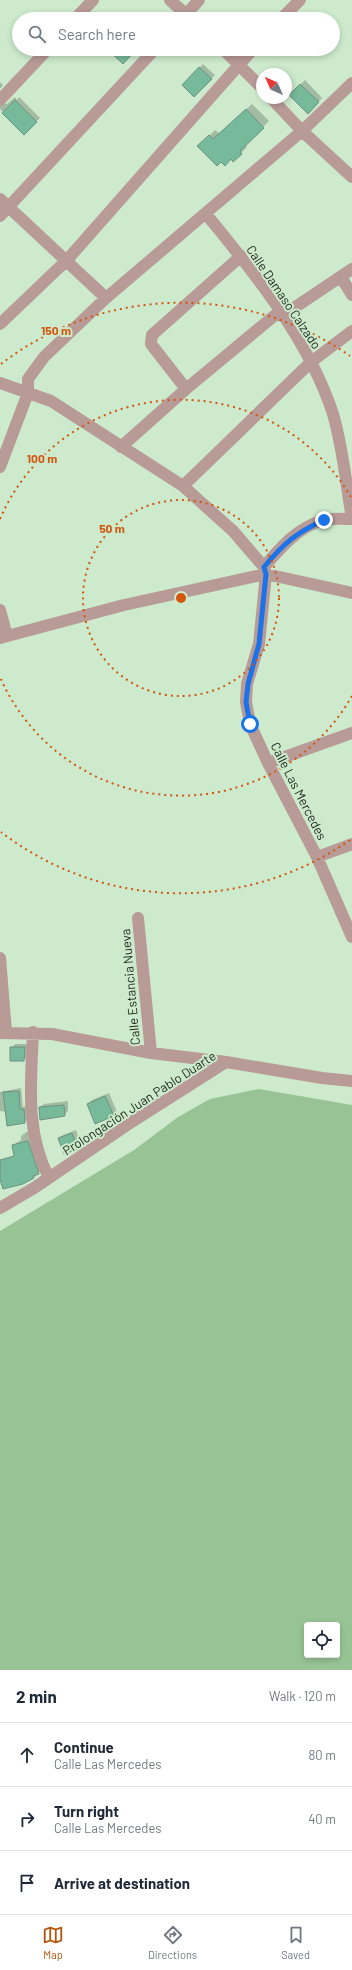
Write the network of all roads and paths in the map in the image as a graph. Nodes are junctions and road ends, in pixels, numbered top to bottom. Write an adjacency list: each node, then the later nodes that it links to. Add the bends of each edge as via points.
1 (93, 0): 5 (street)
2 (170, 0): 6 (street)
3 (200, 0): 7 (street)
4 (300, 0): 8 (street)
5 (82, 12)
6 (181, 12)
7 (191, 12)
8 (288, 12)
9 (41, 56): 16 (street)
10 (149, 56): 21 (street)
11 (230, 56): 13 (street)
12 (246, 56): 13 (street)
13 (239, 64): 14 (street); 25 (street)
14 (256, 82)
15 (352, 83): 18 (street)
16 (0, 100)
17 (277, 104): 18 (street)
18 (302, 131): 19 (street); 22 (street)
19 (352, 177)
20 (0, 199): 21 (street)
21 (9, 208): 23 (street); 25 (street)
22 (206, 214): 24 (street, Calle Damaso Calzado); 29 (street)
23 (0, 216)
24 (241, 256): 30 (street, Calle Damaso Calzado); 35 (street, via 152,335 151,344)
25 (67, 260): 29 (street); 31 (street)
26 (352, 269): 27 (street)
27 (341, 277): 28 (street); 30 (street)
28 (352, 295)
29 (106, 298): 36 (street, via 44,357 28,379)
30 (281, 313): 33 (street, Calle Damaso Calzado); 35 (street)
31 (0, 324)
32 (352, 331): 33 (street)
33 (311, 362): 38 (street, Calle Damaso Calzado, via 333,414); 40 (street)
34 (0, 383): 36 (street)
35 (186, 389): 37 (street)
36 (28, 393): 37 (street, via 51,401); 39 (street)
37 (121, 447): 40 (street)
38 (348, 464): 41 (street, Calle Damaso Calzado)
39 (0, 467)
40 (183, 486): 42 (street, via 233,531)
41 (352, 519): 42 (street, via 324,520 302,530 282,546)
42 (265, 571): 43 (street); 45 (street); 47 (street, Calle Las Mercedes, via 259,644 246,702 250,724)
43 (352, 593)
44 (0, 610): 45 (street)
45 (3, 637)
46 (352, 732): 47 (street)
47 (268, 763): 49 (street, Calle Las Mercedes)
48 (352, 844): 49 (street)
49 (317, 857): 51 (street, Calle Las Mercedes)
50 (138, 918): 55 (street, Calle Estancia Nueva)
51 (352, 937)
52 (0, 958): 53 (street)
53 (3, 1032): 54 (street)
54 (33, 1032): 55 (street); 58 (street, via 33,1134 37,1152)
55 (150, 1053): 56 (street)
56 (226, 1062): 57 (street, Prolongación Juan Pablo Duarte); 58 (street, Prolongación Juan Pablo Duarte)
57 (352, 1081)
58 (49, 1178): 59 (street, Prolongación Juan Pablo Duarte)
59 (0, 1208)

